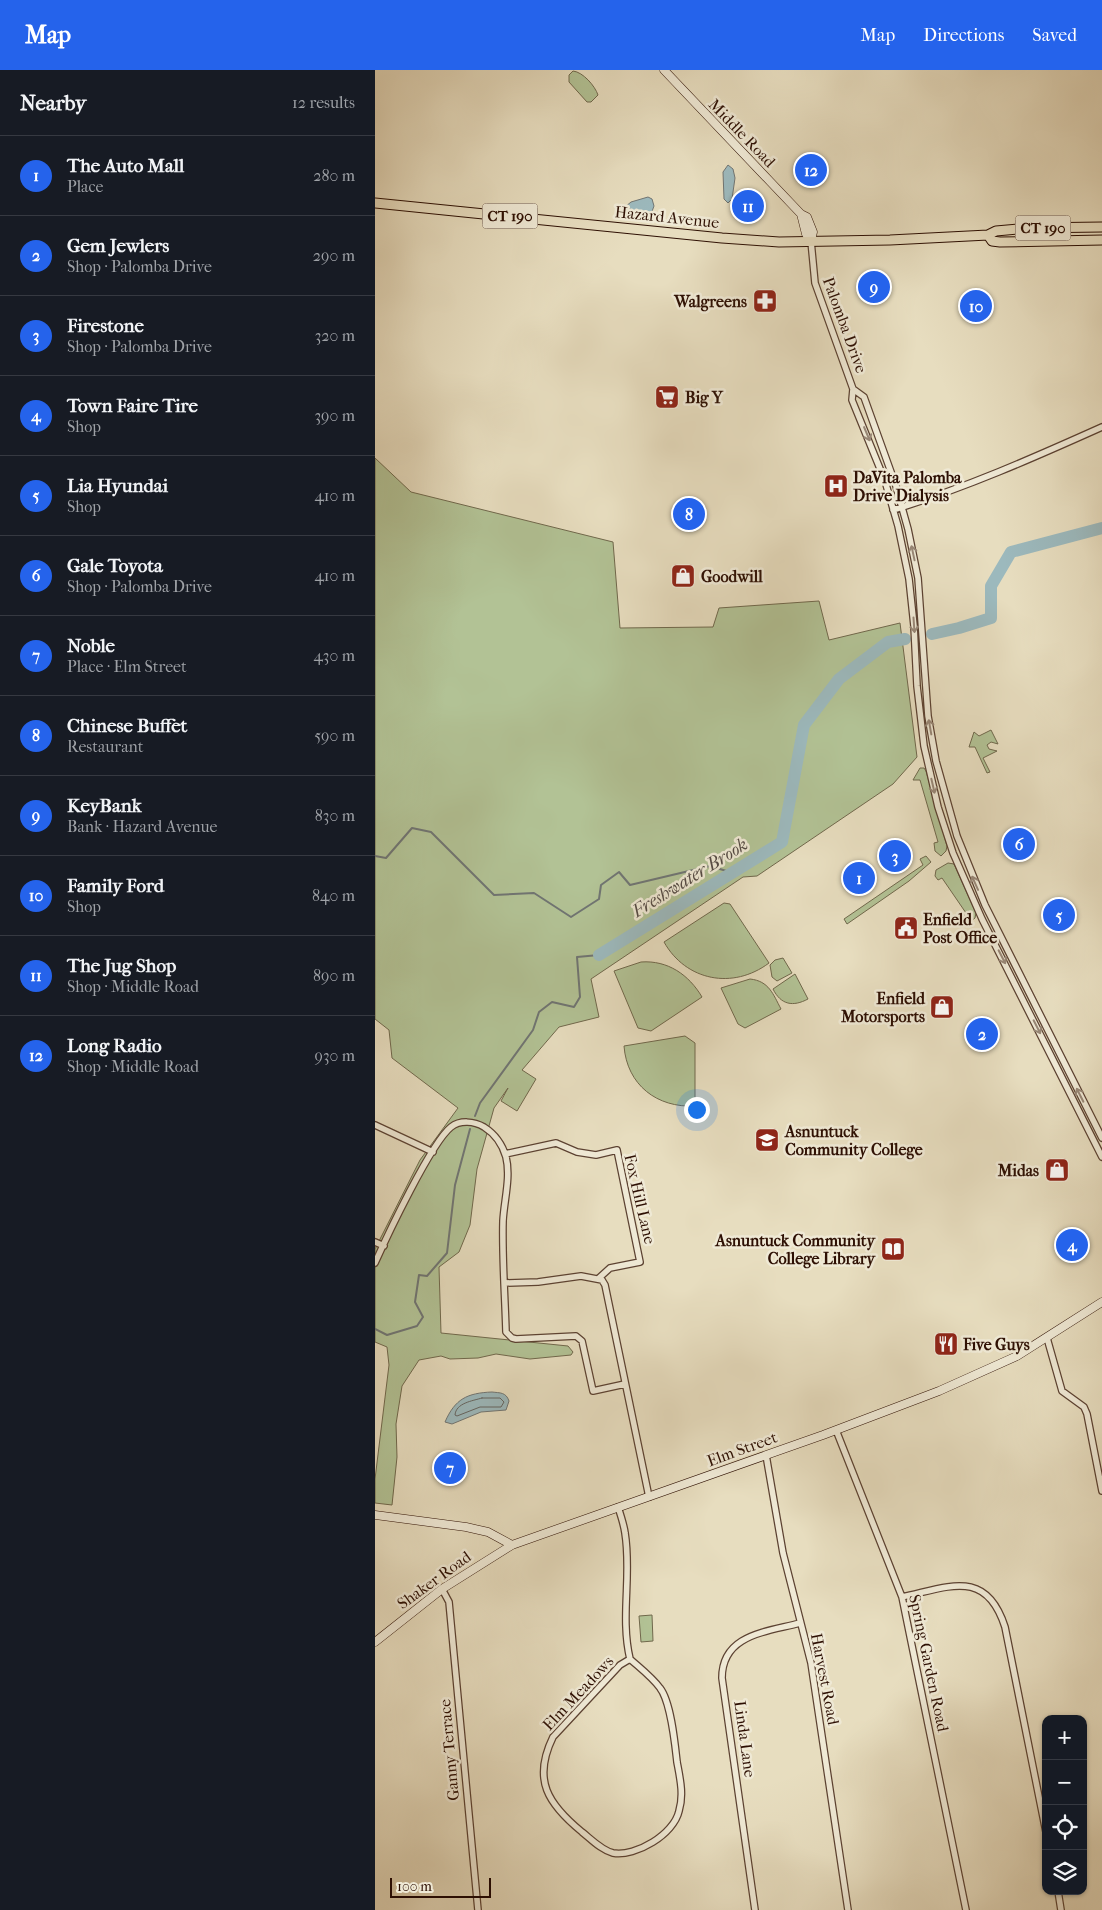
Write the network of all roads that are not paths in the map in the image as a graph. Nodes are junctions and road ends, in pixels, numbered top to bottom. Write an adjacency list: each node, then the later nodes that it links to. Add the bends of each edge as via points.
1 (664, 70): 7 (main road, Middle Road, via 801,214)
2 (375, 203): 7 (main road, Hazard Avenue / CT 190, via 722,238)
3 (1101, 227): 4 (main road, Hazard Avenue / CT 190, via 1003,230); 5 (main road)
4 (987, 235): 5 (main road, Hazard Avenue / CT 190, via 996,242); 7 (main road, Hazard Avenue / CT 190)
5 (1074, 240): 6 (main road, Hazard Avenue / CT 190)
6 (1102, 240)
7 (811, 241): 8 (street, Palomba Drive, via 815,283)
8 (853, 389): 10 (street, Palomba Drive, via 864,396); 11 (street, Palomba Drive, one-way to 11, via 852,400 885,480)
9 (1102, 427): 10 (street, via 1014,468)
10 (902, 507): 11 (street); 13 (street, Palomba Drive, one-way to 10, via 918,578)
11 (893, 510): 12 (street, Palomba Drive)
12 (911, 602): 13 (street); 15 (street, Palomba Drive, one-way to 15)
13 (920, 602): 14 (street, Palomba Drive, one-way to 13)
14 (935, 752): 15 (street); 16 (street, Palomba Drive, via 945,799)
15 (926, 754): 17 (street, Palomba Drive, one-way to 17)
16 (961, 849): 17 (street); 18 (street, Palomba Drive, one-way to 16)
17 (953, 853): 19 (street, Palomba Drive, one-way to 19)
18 (1020, 974): 19 (street); 21 (street, Palomba Drive, one-way to 18)
19 (1015, 984): 24 (street, Palomba Drive, one-way to 24)
20 (375, 1125): 22 (street)
21 (1102, 1138)
22 (433, 1152): 23 (street, via 452,1126 464,1122 481,1125 497,1138); 26 (street)
23 (505, 1154): 28 (street, Fox Hill Lane, via 556,1143 577,1152 596,1155 617,1150 640,1262 610,1268); 29 (street)
24 (1102, 1157)
25 (375, 1242): 26 (street)
26 (384, 1246): 27 (street)
27 (375, 1263)
28 (599, 1278): 29 (street, via 581,1276); 32 (street, via 605,1284)
29 (505, 1283): 32 (street, via 506,1332 509,1335 516,1338 576,1336 582,1341 593,1391)
30 (1102, 1302): 31 (main road, Elm Street)
31 (1047, 1338): 33 (main road, Elm Street, via 1017,1356 959,1382); 35 (street, via 1062,1391 1084,1407 1087,1414)
32 (625, 1384): 36 (street)
33 (836, 1430): 34 (main road, Elm Street); 41 (street, Spring Garden Road)
34 (766, 1455): 36 (main road, Elm Street); 42 (street, Harvest Road, via 783,1553)
35 (1102, 1491)
36 (649, 1497): 37 (main road, Elm Street)
37 (618, 1507): 39 (main road, Elm Street); 44 (street, Elm Meadows, via 625,1533 624,1611)
38 (375, 1515): 39 (main road, via 466,1526 488,1532)
39 (512, 1545): 40 (main road, Shaker Road)
40 (442, 1590): 43 (main road, Shaker Road); 47 (street, Ganny Terrace, via 449,1602)
41 (902, 1597): 45 (street, via 954,1586 976,1587 999,1607); 50 (street, Spring Garden Road)
42 (800, 1623): 48 (street, Linda Lane, via 739,1642 722,1663); 49 (street, Harvest Road, via 811,1663)
43 (375, 1642)
44 (630, 1658): 44 (street, Elm Meadows, via 661,1689 672,1725 681,1801 679,1813 671,1825 650,1845 615,1853 599,1846 568,1820 550,1801 542,1776 553,1738)
45 (1042, 1812)
46 (1058, 1895): 51 (street)
47 (477, 1910)
48 (755, 1910)
49 (848, 1910)
50 (966, 1910)
51 (1061, 1910)

